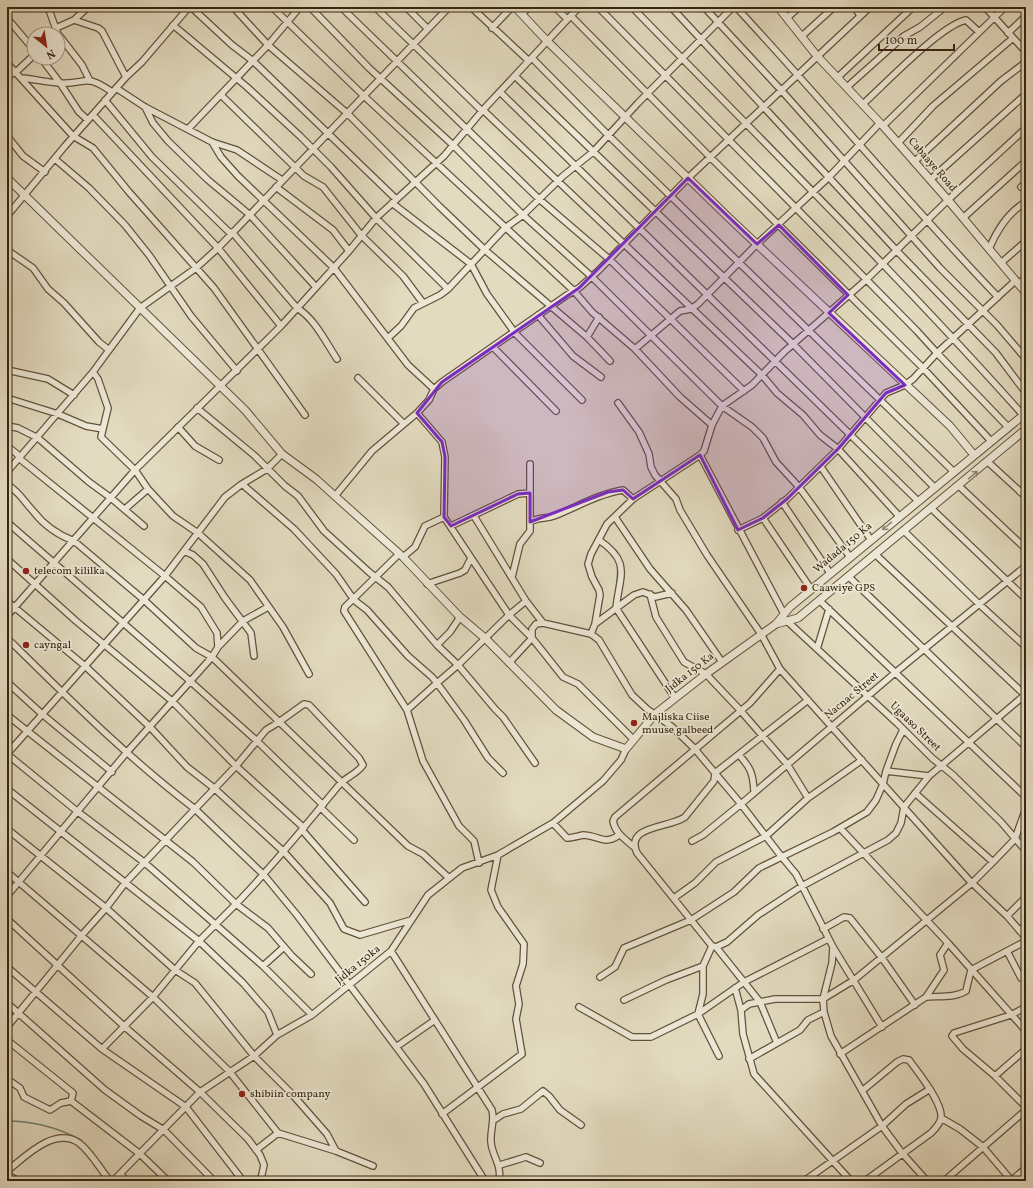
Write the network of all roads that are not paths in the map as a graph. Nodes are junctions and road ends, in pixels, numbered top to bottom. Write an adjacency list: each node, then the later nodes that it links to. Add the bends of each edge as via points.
1 (48, 7): 43 (street)
2 (88, 7): 39 (street)
3 (190, 7): 42 (street); 61 (street)
4 (233, 7): 56 (street)
5 (272, 7): 41 (street)
6 (300, 7): 41 (street)
7 (310, 7): 73 (street)
8 (341, 7): 62 (street)
9 (374, 7): 54 (street)
10 (406, 7): 46 (street)
11 (447, 7): 46 (street)
12 (471, 7): 45 (street)
13 (512, 7): 45 (street)
14 (515, 7): 32 (street)
15 (529, 7): 32 (street)
16 (555, 7): 35 (street)
17 (598, 7): 69 (street)
18 (632, 7): 59 (street)
19 (671, 7): 50 (street)
20 (704, 7): 40 (street)
21 (735, 7): 40 (street); 68 (street)
22 (778, 7): 37 (street, Cabaaye Road)
23 (799, 7): 37 (street)
24 (834, 7): 49 (street)
25 (855, 7): 33 (street)
26 (870, 7): 33 (street)
27 (913, 7): 74 (street)
28 (945, 7): 79 (street, via 904,36)
29 (986, 7): 38 (street)
30 (1006, 7): 38 (street)
31 (577, 8): 35 (street)
32 (522, 14): 53 (street)
33 (860, 16): 58 (street)
34 (1026, 16): 48 (street)
35 (569, 17): 53 (street); 83 (street)
36 (7, 18): 52 (street)
37 (787, 18): 49 (street, Cabaaye Road)
38 (994, 18): 47 (street); 48 (street)
39 (74, 20): 44 (street); 72 (street, via 102,31)
40 (718, 22): 50 (street); 81 (street)
41 (286, 23): 56 (street); 86 (street)
42 (173, 25): 72 (street); 77 (street)
43 (55, 26)
44 (66, 26)
45 (492, 28): 60 (street)
46 (428, 29): 54 (street)
47 (979, 32): 88 (street, via 966,20 948,30 925,46); 97 (street)
48 (1008, 33): 51 (street)
49 (802, 36): 58 (street, Cabaaye Road)
50 (701, 38): 59 (street); 90 (street)
51 (1013, 38): 57 (street); 108 (street, via 932,106)
52 (26, 41)
53 (547, 41): 60 (street); 94 (street)
54 (413, 44): 62 (street); 91 (street)
55 (66, 45): 76 (street)
56 (268, 45): 61 (street); 92 (street)
57 (1026, 52)
58 (817, 56): 68 (street); 74 (street, Cabaaye Road)
59 (682, 58): 69 (street); 96 (street)
60 (531, 59): 71 (street); 104 (street)
61 (253, 61): 77 (street); 101 (street)
62 (397, 61): 73 (street); 98 (street)
63 (1026, 62): 116 (street)
64 (7, 63): 67 (street)
65 (26, 63): 67 (street)
66 (47, 66): 78 (street)
67 (16, 72): 70 (street); 75 (street)
68 (798, 74): 81 (street); 107 (street)
69 (665, 75): 83 (street); 105 (street)
70 (7, 76)
71 (515, 76): 82 (street); 111 (street)
72 (126, 77): 80 (street)
73 (381, 77): 86 (street); 109 (street)
74 (838, 77): 79 (street, Cabaaye Road)
75 (21, 78): 78 (street); 103 (street)
76 (89, 79): 78 (street); 80 (street)
77 (236, 79): 85 (street); 110 (street)
78 (60, 83): 95 (street, via 79,112)
79 (847, 87): 88 (street, Cabaaye Road)
80 (114, 90): 87 (street); 89 (street)
81 (781, 90): 90 (street); 115 (street)
82 (500, 92): 91 (street); 118 (street)
83 (648, 93): 94 (street); 112 (street)
84 (1026, 94): 125 (street)
85 (221, 95): 100 (street); 119 (street)
86 (364, 96): 92 (street); 117 (street)
87 (105, 100): 93 (street); 151 (street, via 152,157)
88 (863, 104): 97 (street, Cabaaye Road)
89 (145, 107): 100 (street); 142 (street, via 168,141)
90 (763, 107): 96 (street); 121 (street)
91 (483, 111): 98 (street); 127 (street)
92 (348, 114): 101 (street); 126 (street)
93 (93, 115): 95 (street); 157 (street)
94 (625, 117): 104 (street); 123 (street)
95 (88, 120): 103 (street)
96 (747, 122): 105 (street); 131 (street)
97 (881, 124): 107 (street); 108 (street, Cabaaye Road)
98 (467, 128): 109 (street); 135 (street)
99 (1026, 128): 137 (street)
100 (188, 129): 106 (street)
101 (329, 133): 110 (street); 134 (street)
102 (7, 136): 120 (street, via 23,156)
103 (74, 136): 113 (street); 168 (street, via 93,148)
104 (609, 136): 111 (street); 132 (street)
105 (728, 140): 112 (street); 140 (street)
106 (212, 142): 124 (street, via 237,150); 136 (street, via 238,176)
107 (860, 143): 115 (street); 147 (street)
108 (898, 143): 116 (street, Cabaaye Road)
109 (453, 145): 117 (street); 143 (street)
110 (313, 149): 119 (street); 145 (street)
111 (593, 152): 118 (street); 141 (street)
112 (710, 157): 123 (street); 148 (street)
113 (55, 159): 120 (street); 175 (street, via 89,188 125,225)
114 (1026, 161): 146 (street)
115 (844, 162): 121 (street); 153 (street)
116 (914, 162): 125 (street, Cabaaye Road)
117 (436, 164): 126 (street); 149 (street)
118 (575, 166): 127 (street); 150 (street)
119 (296, 167): 124 (street); 152 (street, via 304,176 325,190)
120 (44, 172): 133 (street)
121 (829, 177): 131 (street); 162 (street)
122 (7, 178): 133 (street)
123 (688, 178): 132 (street); 156 (street)
124 (282, 180): 129 (street)
125 (930, 180): 137 (street, Cabaaye Road)
126 (414, 182): 134 (street); 160 (street)
127 (557, 182): 135 (street); 155 (street)
128 (1026, 183): 130 (street)
129 (276, 187): 136 (street); 161 (street, via 333,230)
130 (1021, 187)
131 (813, 192): 140 (street); 167 (street)
132 (671, 195): 141 (street); 164 (street)
133 (25, 196): 144 (street); 185 (street)
134 (396, 199): 139 (street)
135 (539, 199): 143 (street); 163 (street)
136 (264, 200): 142 (street); 169 (street)
137 (948, 200): 146 (street, Cabaaye Road); 147 (street)
138 (1026, 202): 158 (street, via 1015,207 995,234)
139 (392, 203): 145 (street); 166 (street)
140 (796, 209): 148 (street); 173 (street)
141 (656, 210): 150 (street); 171 (street)
142 (250, 215): 151 (street); 176 (street)
143 (523, 215): 149 (street); 170 (street)
144 (7, 216)
145 (376, 218): 152 (street); 177 (street)
146 (963, 218): 158 (street, Cabaaye Road)
147 (927, 221): 153 (street); 182 (street)
148 (779, 225): 156 (street); 181 (street)
149 (505, 228): 160 (street); 178 (street)
150 (639, 228): 155 (street); 180 (street)
151 (232, 233): 157 (street); 186 (street)
152 (361, 235): 161 (street); 183 (street, via 403,276)
153 (912, 236): 162 (street); 188 (street)
154 (1026, 241): 165 (street)
155 (623, 244): 163 (street); 187 (street)
156 (757, 244): 164 (street); 189 (street)
157 (218, 248): 168 (street); 194 (street)
158 (989, 249): 165 (street, Cabaaye Road)
159 (7, 250): 205 (street, via 33,268 48,289)
160 (485, 250): 166 (street); 184 (street)
161 (350, 251): 169 (street)
162 (897, 251): 167 (street); 193 (street)
163 (609, 259): 170 (street); 192 (street)
164 (739, 262): 171 (street); 195 (street)
165 (1001, 263): 174 (street, Cabaaye Road)
166 (471, 264): 177 (street); 196 (street)
167 (882, 265): 173 (street); 200 (street)
168 (196, 268): 175 (street); 203 (street, via 214,288)
169 (334, 268): 176 (street); 199 (street)
170 (592, 277): 178 (street); 197 (street)
171 (724, 278): 180 (street); 201 (street)
172 (1026, 278): 174 (street)
173 (866, 280): 181 (street); 206 (street, via 918,331)
174 (1017, 283): 179 (street, Cabaaye Road); 182 (street)
175 (171, 286): 185 (street); 213 (street, via 191,316)
176 (316, 287): 186 (street)
177 (448, 289): 183 (street)
178 (574, 291): 184 (street); 191 (street)
179 (1026, 293)
180 (707, 295): 187 (street); 210 (street)
181 (848, 295): 189 (street); 211 (street)
182 (998, 297): 188 (street)
183 (423, 303): 199 (street, via 414,308)
184 (551, 306): 190 (street); 198 (street)
185 (140, 308): 205 (street); 219 (street)
186 (296, 308): 194 (street); 207 (street, via 314,323)
187 (691, 309): 192 (street, via 680,311); 215 (street)
188 (983, 311): 193 (street); 208 (street)
189 (829, 313): 195 (street); 218 (street)
190 (538, 315): 196 (street); 216 (street, via 573,356)
191 (599, 317): 198 (street); 204 (street)
192 (670, 320): 197 (street); 221 (street)
193 (969, 325): 200 (street); 222 (street, via 996,353)
194 (281, 326): 203 (street)
195 (810, 330): 201 (street); 226 (street)
196 (515, 333): 202 (street); 225 (street)
197 (653, 335): 204 (street); 228 (street)
198 (587, 337): 209 (street)
199 (388, 338): 220 (street, via 408,365)
200 (954, 338): 206 (street); 233 (street)
201 (793, 344): 210 (street); 235 (street)
202 (493, 347): 220 (street); 230 (street)
203 (257, 349): 213 (street); 234 (street)
204 (636, 349): 237 (street, via 680,397)
205 (109, 350): 214 (street)
206 (937, 354): 211 (street); 240 (street)
207 (337, 359)
208 (1026, 359)
209 (610, 361)
210 (774, 362): 215 (street); 243 (street)
211 (923, 368): 218 (street); 245 (street)
212 (7, 370): 223 (street, via 48,379)
213 (237, 371): 219 (street)
214 (93, 372): 223 (street); 241 (street, via 108,408)
215 (762, 375): 221 (street); 247 (street, via 820,435)
216 (601, 377)
217 (358, 378): 236 (street)
218 (905, 385): 226 (street, via 886,393); 250 (street, via 950,426)
219 (220, 386): 229 (street); 248 (street, via 263,430)
220 (434, 389): 231 (street, via 429,400)
221 (744, 391): 228 (street)
222 (1026, 393)
223 (74, 395): 232 (street)
224 (7, 398): 232 (street)
225 (582, 400)
226 (879, 400): 235 (street); 259 (street)
227 (618, 403): 260 (street, via 639,432 649,454 651,467)
228 (722, 406): 237 (street); 265 (street, via 763,438 776,462)
229 (197, 408): 239 (street); 256 (street)
230 (556, 412)
231 (417, 413): 236 (street); 280 (street, via 442,442 445,457)
232 (58, 414): 241 (street, via 86,426); 244 (street)
233 (1025, 414): 240 (street, Wadada 150 Ka)
234 (305, 415)
235 (864, 418): 243 (street); 266 (street)
236 (404, 424): 270 (street, via 372,451)
237 (712, 425): 249 (street, via 704,451)
238 (7, 426): 244 (street, via 18,428)
239 (178, 427): 252 (street, via 195,446); 257 (street)
240 (1008, 427): 245 (street, Wadada 150 Ka)
241 (103, 429): 257 (street, via 102,437 106,443)
242 (1026, 429): 253 (street, Wadada 150 Ka)
243 (851, 435): 247 (street); 274 (street)
244 (38, 438): 251 (street); 272 (street, via 88,482)
245 (991, 441): 250 (street, Wadada 150 Ka)
246 (7, 446): 251 (street)
247 (838, 449): 255 (street); 279 (street)
248 (282, 454): 256 (street); 270 (street)
249 (700, 455): 260 (street); 288 (street, Ugaaso Street)
250 (974, 455): 259 (street, Wadada 150 Ka)
251 (20, 459): 258 (street); 283 (street)
252 (219, 460)
253 (988, 462): 263 (street, Wadada 150 Ka, one-way to 253); 268 (street)
254 (530, 464): 269 (street)
255 (821, 467): 265 (street); 292 (street)
256 (267, 469): 262 (street); 305 (street, via 298,496 324,531)
257 (136, 470): 267 (street); 272 (street)
258 (7, 472)
259 (954, 472): 266 (street, Wadada 150 Ka)
260 (661, 481): 273 (street); 336 (street, via 676,499 707,555)
261 (7, 484): 293 (street, via 60,535)
262 (242, 484): 290 (street, via 226,497); 316 (street, via 294,529 336,574)
263 (959, 486): 276 (street, Wadada 150 Ka); 294 (street)
264 (1026, 486): 268 (street)
265 (799, 487): 275 (street); 298 (street)
266 (935, 488): 274 (street, Wadada 150 Ka)
267 (148, 489): 277 (street); 290 (street, via 173,516)
268 (1020, 492): 271 (street)
269 (530, 493): 278 (street, via 518,494); 285 (street)
270 (334, 496): 297 (street)
271 (1026, 497)
272 (111, 498): 277 (street); 283 (street)
273 (633, 499): 281 (street); 285 (street, via 623,490 608,492 560,514)
274 (918, 501): 279 (street, Wadada 150 Ka)
275 (782, 502): 282 (street); 303 (street)
276 (931, 508): 289 (street, Wadada 150 Ka); 308 (street)
277 (125, 509): 286 (street)
278 (474, 516): 287 (street); 306 (street)
279 (899, 516): 292 (street, Wadada 150 Ka, one-way to 292)
280 (444, 517): 287 (street); 297 (street, via 426,526 415,547)
281 (616, 517): 291 (street, via 607,524); 312 (street, via 650,569)
282 (763, 518): 288 (street); 311 (street)
283 (93, 519): 293 (street); 304 (street)
284 (7, 522): 301 (street)
285 (530, 522): 306 (street, via 530,531 520,544)
286 (144, 526)
287 (450, 526): 299 (street)
288 (738, 530): 328 (street, Ugaaso Street)
289 (904, 531): 296 (street, Wadada 150 Ka); 320 (street)
290 (198, 533): 295 (street); 322 (street, via 250,580 266,600)
291 (599, 540): 323 (street, via 617,555 621,564 622,573); 332 (street, via 588,564 599,590)
292 (871, 540): 298 (street, Wadada 150 Ka)
293 (74, 541): 301 (street); 315 (street)
294 (1026, 549)
295 (184, 551): 304 (street); 329 (street, via 203,564)
296 (875, 554): 307 (street, Wadada 150 Ka); 334 (street)
297 (401, 556): 305 (street); 310 (street)
298 (850, 557): 303 (street, Wadada 150 Ka)
299 (471, 558): 310 (street, via 465,570 460,573); 325 (street)
300 (7, 559): 309 (street)
301 (54, 562): 309 (street); 330 (street)
302 (1026, 566): 308 (street, Nacnac Street)
303 (830, 573): 311 (street, Wadada 150 Ka)
304 (165, 576): 315 (street); 342 (street, via 201,608 217,633)
305 (375, 576): 316 (street); 341 (street, via 388,587)
306 (512, 576): 319 (street)
307 (849, 577): 317 (street, Wadada 150 Ka); 345 (street)
308 (1007, 581): 314 (street); 320 (street, Nacnac Street)
309 (35, 584): 321 (street); 340 (street)
310 (427, 584): 327 (street)
311 (811, 589): 328 (street, Wadada 150 Ka, via 790,607)
312 (672, 593): 313 (street, via 655,597); 349 (street)
313 (650, 594): 323 (street, via 643,592 634,595); 355 (street, via 656,617 684,662)
314 (1026, 599)
315 (144, 600): 330 (street); 347 (street, via 196,648)
316 (354, 600): 358 (street, via 367,610 408,656); 365 (street, via 344,611)
317 (820, 600): 324 (street); 328 (street, Wadada 150 Ka, via 798,618)
318 (7, 601): 321 (street)
319 (526, 601): 325 (street); 331 (street)
320 (979, 604): 334 (street, Nacnac Street); 343 (street)
321 (14, 607): 326 (street); 350 (street)
322 (268, 607): 329 (street); 354 (street, via 283,627)
323 (616, 608): 332 (street); 362 (street)
324 (829, 609): 344 (street); 353 (street)
325 (509, 615): 338 (street); 339 (street)
326 (7, 616)
327 (460, 617): 339 (street); 341 (street, via 450,632)
328 (786, 618): 333 (street, Wadada 150 Ka); 344 (street, Ugaaso Street)
329 (243, 621): 342 (street); 346 (street, via 251,633)
330 (124, 622): 340 (street); 356 (street)
331 (543, 623): 335 (street); 338 (street, via 536,624 532,629)
332 (595, 624): 335 (street)
333 (776, 624): 336 (street, Jidka 150 Ka)
334 (952, 626): 345 (street, Nacnac Street); 360 (street)
335 (591, 634): 368 (street, via 599,640 632,695)
336 (762, 634): 349 (street, Jidka 150 Ka); 352 (street)
337 (7, 638): 359 (street)
338 (532, 638): 348 (street); 377 (street, via 564,677 578,684)
339 (486, 639): 348 (street); 351 (street)
340 (104, 644): 350 (street); 364 (street)
341 (437, 644): 351 (street)
342 (218, 647): 347 (street)
343 (1026, 647)
344 (817, 648): 361 (street, Ugaaso Street)
345 (924, 649): 353 (street, Nacnac Street); 370 (street)
346 (254, 656)
347 (212, 657): 356 (street); 371 (street)
348 (509, 662): 382 (street, via 556,710 593,737)
349 (722, 662): 355 (street, Jidka 150 Ka)
350 (85, 666): 359 (street); 373 (street)
351 (458, 666): 358 (street); 387 (street, via 503,717)
352 (780, 669): 363 (street); 366 (street, via 750,703)
353 (896, 672): 361 (street, Nacnac Street); 379 (street)
354 (309, 674)
355 (706, 674): 362 (street, Jidka 150 Ka); 366 (street)
356 (190, 681): 364 (street); 378 (street)
357 (7, 682): 367 (street)
358 (437, 683): 365 (street); 393 (street, via 488,758)
359 (63, 693): 367 (street); 383 (street)
360 (1026, 695): 370 (street)
361 (868, 696): 372 (street, Nacnac Street); 374 (street, Ugaaso Street)
362 (675, 698): 368 (street, Jidka 150 Ka)
363 (808, 700): 372 (street); 376 (street)
364 (172, 701): 373 (street); 390 (street)
365 (407, 710): 431 (street, via 423,761 459,826 474,841)
366 (740, 710): 376 (street); 381 (street)
367 (42, 714): 375 (street); 392 (street)
368 (655, 714): 377 (street, Jidka 150 Ka); 381 (street)
369 (7, 716): 375 (street)
370 (997, 719): 379 (street); 380 (street)
371 (279, 722): 378 (street, via 266,730); 396 (street); 396 (street, via 300,706 309,705 362,762 360,769)
372 (832, 726): 386 (street); 388 (street, Nacnac Street)
373 (150, 727): 383 (street); 399 (street, via 187,767)
374 (903, 730): 389 (street, Ugaaso Street); 391 (street)
375 (26, 731): 384 (street); 398 (street)
376 (762, 736): 385 (street); 388 (street)
377 (633, 739): 382 (street, Jidka 150 Ka)
378 (257, 741): 390 (street); 406 (street)
379 (969, 741): 389 (street); 403 (street)
380 (1026, 747)
381 (694, 748): 394 (street); 416 (street, via 615,817 614,826)
382 (626, 749): 411 (street, Jidka 150ka, via 621,760 603,781)
383 (127, 752): 392 (street); 409 (street)
384 (7, 754): 410 (street)
385 (739, 755): 394 (street); 401 (street, via 753,774)
386 (862, 760): 397 (street); 404 (street)
387 (535, 763)
388 (787, 764): 401 (street, Nacnac Street); 404 (street)
389 (941, 765): 395 (street); 418 (street, Ugaaso Street, via 1001,822)
390 (236, 766): 399 (street); 414 (street)
391 (886, 771): 395 (street); 397 (street)
392 (112, 772): 398 (street)
393 (503, 773)
394 (715, 773): 405 (street); 422 (street, via 714,781 685,817 680,821 641,832)
395 (929, 776): 402 (street)
396 (341, 783): 406 (street); 434 (street, via 408,846 423,854)
397 (883, 784): 407 (street); 412 (street, via 867,812)
398 (99, 788): 410 (street); 419 (street)
399 (214, 788): 409 (street); 424 (street)
400 (7, 789): 415 (street)
401 (754, 791): 405 (street, Nacnac Street)
402 (915, 793): 407 (street); 429 (street)
403 (1026, 797)
404 (808, 798): 417 (street)
405 (741, 804): 417 (street); 421 (street, Nacnac Street)
406 (322, 806): 414 (street); 420 (street)
407 (904, 807): 425 (street, via 896,833); 437 (street)
408 (1026, 808): 418 (street)
409 (195, 809): 419 (street); 433 (street)
410 (78, 812): 415 (street); 430 (street)
411 (553, 823): 416 (street, via 567,838 583,835 612,840); 426 (street, Jidka 150ka)
412 (840, 828): 425 (street); 427 (street)
413 (7, 829): 428 (street)
414 (303, 829): 424 (street); 442 (street)
415 (61, 833): 428 (street); 436 (street)
416 (619, 835): 422 (street)
417 (766, 836): 427 (street); 441 (street, via 716,862 695,883)
418 (1015, 839): 423 (street, Ugaaso Street); 429 (street)
419 (167, 840): 430 (street); 443 (street)
420 (354, 840)
421 (692, 841)
422 (634, 847): 441 (street)
423 (1026, 851)
424 (284, 852): 433 (street); 447 (street, via 330,903 344,929 360,935)
425 (863, 853): 438 (street); 449 (street)
426 (498, 855): 431 (street, Jidka 150ka); 513 (street, via 491,890 498,907 524,944 523,964 516,986 519,1004 516,1019 522,1054)
427 (781, 856): 438 (street); 448 (street, via 759,868 734,892)
428 (40, 857): 435 (street); 444 (street)
429 (993, 862): 437 (street)
430 (145, 863): 436 (street); 450 (street)
431 (479, 863): 434 (street, Jidka 150ka, via 462,868)
432 (7, 872): 435 (street)
433 (264, 875): 443 (street); 477 (street)
434 (449, 878): 447 (street, Jidka 150ka, via 428,895)
435 (19, 882): 439 (street); 454 (street)
436 (125, 883): 444 (street); 457 (street)
437 (972, 883): 445 (street); 449 (street)
438 (802, 886): 452 (street); 460 (street, via 758,915 727,942)
439 (7, 896)
440 (1026, 897): 445 (street)
441 (674, 898): 448 (street)
442 (365, 902)
443 (236, 904): 450 (street); 461 (street, via 268,928)
444 (106, 908): 454 (street); 470 (street)
445 (1008, 916): 453 (street)
446 (7, 919): 466 (street)
447 (411, 920): 463 (street, Jidka 150ka)
448 (691, 920): 460 (street); 473 (street, via 624,948 615,967)
449 (927, 921): 459 (street); 465 (street)
450 (215, 925): 457 (street); 467 (street)
451 (1026, 926): 453 (street)
452 (823, 929): 456 (street); 465 (street, via 844,916 850,918)
453 (1019, 930): 455 (street)
454 (82, 935): 466 (street); 480 (street)
455 (1026, 938)
456 (828, 939): 462 (street); 476 (street)
457 (199, 941): 470 (street); 500 (street, via 243,983 268,1012)
458 (1026, 941): 464 (street)
459 (948, 943): 471 (street); 481 (street, via 940,955 944,970)
460 (714, 946): 468 (street); 476 (street)
461 (284, 947): 467 (street); 472 (street)
462 (833, 947): 475 (street); 482 (street, via 832,963)
463 (391, 951): 477 (street, Jidka 150ka); 495 (street)
464 (1007, 951): 471 (street); 474 (street, via 1020,978)
465 (882, 958): 475 (street); 486 (street)
466 (58, 965): 479 (street); 497 (street)
467 (264, 966): 493 (street)
468 (703, 966): 483 (street); 492 (street, via 703,994)
469 (7, 967): 479 (street)
470 (175, 970): 480 (street); 507 (street, via 195,983)
471 (971, 970): 481 (street, via 966,991 962,994); 494 (street)
472 (311, 974)
473 (600, 977)
474 (1026, 977)
475 (854, 980): 482 (street); 498 (street)
476 (744, 982): 478 (street); 484 (street)
477 (350, 984): 493 (street, Jidka 150ka); 503 (street)
478 (735, 988): 489 (street); 492 (street)
479 (35, 992): 491 (street); 504 (street)
480 (153, 997): 497 (street); 510 (street)
481 (926, 997): 486 (street)
482 (823, 999): 484 (street, via 775,999); 490 (street)
483 (624, 1000)
484 (760, 1002): 489 (street, via 749,1004); 502 (street)
485 (7, 1003): 491 (street)
486 (915, 1005): 498 (street)
487 (579, 1007): 492 (street, via 632,1037 651,1037)
488 (1026, 1007): 494 (street)
489 (741, 1010): 509 (street)
490 (824, 1012): 502 (street, via 808,1020 800,1030); 506 (street, via 831,1036)
491 (18, 1013): 496 (street); 525 (street, via 105,1090)
492 (698, 1014): 508 (street)
493 (312, 1015): 500 (street, Jidka 150ka)
494 (1011, 1015): 499 (street); 511 (street, via 954,1033 952,1036 963,1049)
495 (435, 1020): 503 (street); 513 (street)
496 (7, 1027)
497 (125, 1027): 504 (street); 516 (street)
498 (882, 1027): 506 (street)
499 (1026, 1031)
500 (277, 1035): 507 (street, Jidka 150ka)
501 (7, 1040): 517 (street, via 74,1093)
502 (776, 1043): 509 (street)
503 (396, 1047): 520 (street, via 424,1084)
504 (102, 1049): 518 (street)
505 (1026, 1049): 511 (street)
506 (840, 1054): 515 (street)
507 (254, 1056): 510 (street, Jidka 150ka); 529 (street, via 327,1134)
508 (719, 1056)
509 (749, 1059): 532 (street, via 754,1074)
510 (229, 1071): 516 (street, Jidka 150ka); 526 (street)
511 (995, 1076): 519 (street)
512 (7, 1079): 517 (street, via 20,1088 24,1097 50,1110 61,1103)
513 (478, 1088): 520 (street); 522 (street, via 492,1110)
514 (930, 1089): 515 (street, via 910,1060 903,1059); 521 (street); 524 (street, via 906,1104)
515 (862, 1090): 524 (street)
516 (200, 1092): 518 (street, Jidka 150ka); 528 (street)
517 (71, 1101): 531 (street)
518 (186, 1107): 525 (street, Jidka 150ka); 547 (street)
519 (1026, 1108): 527 (street)
520 (442, 1114): 549 (street)
521 (941, 1118): 527 (street); 530 (street, via 939,1125 931,1133)
522 (494, 1120): 523 (street, via 502,1114 521,1109 543,1091 560,1110); 534 (street, via 491,1143)
523 (581, 1125)
524 (882, 1126): 530 (street); 532 (street)
525 (164, 1130): 531 (street, Jidka 150ka); 546 (street)
526 (278, 1133): 528 (street); 529 (street)
527 (983, 1147): 554 (street); 555 (street)
528 (256, 1150): 548 (street, via 264,1166 261,1179)
529 (336, 1151): 535 (street)
530 (902, 1153): 540 (street); 553 (street)
531 (140, 1154): 539 (street, Jidka 150ka); 545 (street)
532 (832, 1161): 551 (street); 552 (street)
533 (540, 1163): 534 (street, via 526,1157)
534 (500, 1165): 550 (street)
535 (373, 1166)
536 (1026, 1168): 555 (street)
537 (7, 1171): 542 (street, via 49,1140 63,1137 79,1143)
538 (7, 1174): 541 (street)
539 (120, 1174): 543 (street, Jidka 150ka); 544 (street)
540 (925, 1180)
541 (18, 1181)
542 (110, 1181)
543 (114, 1181)
544 (127, 1181)
545 (168, 1181)
546 (214, 1181)
547 (243, 1181)
548 (258, 1181)
549 (485, 1181)
550 (499, 1181)
551 (804, 1181)
552 (851, 1181)
553 (866, 1181)
554 (944, 1181)
555 (1011, 1181)

